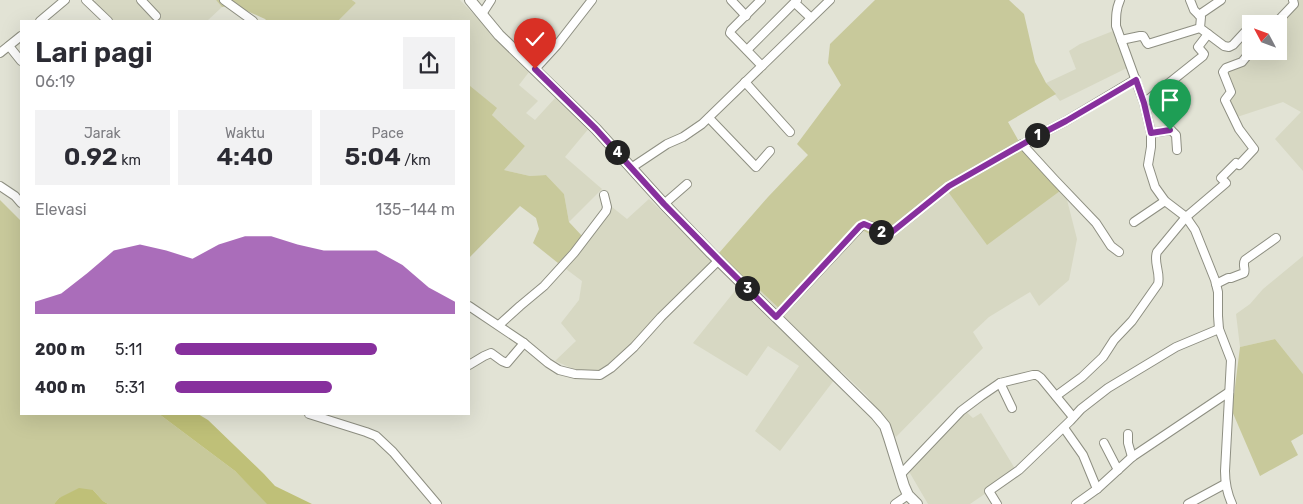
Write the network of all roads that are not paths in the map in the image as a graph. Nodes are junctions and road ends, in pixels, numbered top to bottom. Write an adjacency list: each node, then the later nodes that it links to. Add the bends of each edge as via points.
1 (65, 0): 22 (street)
2 (86, 0): 23 (street)
3 (140, 0): 19 (street)
4 (224, 0): 24 (street)
5 (470, 0): 16 (main road)
6 (491, 0): 16 (street)
7 (592, 0): 36 (street)
8 (731, 0): 20 (street)
9 (761, 0): 20 (street)
10 (830, 0): 21 (street)
11 (1120, 0): 29 (street, via 1116,26)
12 (1190, 0): 17 (street)
13 (1222, 0): 17 (street)
14 (1293, 0): 18 (street, via 1294,4)
15 (796, 1): 21 (street); 31 (street)
16 (482, 14): 36 (main road)
17 (1199, 15): 25 (street)
18 (1284, 15)
19 (156, 16)
20 (746, 16): 31 (street, via 730,33)
21 (811, 18): 35 (street)
22 (44, 20)
23 (107, 20)
24 (252, 20)
25 (1200, 28): 26 (street); 29 (street, via 1148,44 1143,36)
26 (1208, 34): 27 (street, via 1229,47); 39 (street, via 1198,47 1204,55)
27 (1242, 35)
28 (20, 37): 30 (street)
29 (1121, 40): 37 (street)
30 (9, 46): 32 (street); 33 (street)
31 (747, 50): 35 (street)
32 (0, 53)
33 (20, 60)
34 (1244, 60): 53 (street, via 1223,72 1231,92 1225,100 1254,149 1221,178 1226,183)
35 (762, 66): 38 (street)
36 (535, 69): 46 (main road)
37 (1136, 80): 39 (street); 43 (street)
38 (745, 82): 40 (street); 41 (street)
39 (1144, 103): 42 (street)
40 (708, 118): 45 (street, via 756,166); 46 (street, via 691,133 667,144)
41 (790, 132)
42 (1151, 133): 44 (street, via 1171,130 1176,135); 50 (street, via 1148,165 1155,187)
43 (1022, 144): 56 (street, via 1096,224 1110,246); 60 (street, via 949,186 887,236 868,225 860,226)
44 (1177, 150)
45 (770, 151)
46 (631, 168): 52 (main road)
47 (688, 184): 52 (street)
48 (0, 186): 51 (street)
49 (604, 195): 61 (street, via 606,211 579,245 544,286)
50 (1165, 201): 53 (street); 54 (street)
51 (20, 202)
52 (664, 204): 57 (main road)
53 (1186, 217): 58 (street, via 1197,233); 67 (street, via 1155,255 1158,284 1132,321 1103,357)
54 (1134, 222)
55 (1276, 238): 58 (street, via 1246,259 1244,273)
56 (1119, 252)
57 (719, 260): 60 (main road); 63 (street, via 634,347 600,375 559,370)
58 (1216, 284): 62 (street)
59 (470, 307): 61 (street)
60 (776, 317): 76 (main road, via 876,414 887,432)
61 (499, 326): 63 (street)
62 (1219, 329): 66 (street, via 1231,360); 70 (street, via 1176,347 1121,380)
63 (524, 343): 64 (street, via 507,363 491,353)
64 (470, 364)
65 (1000, 383): 67 (street, via 1037,375); 68 (street); 76 (street, via 961,411)
66 (1229, 392): 74 (street); 77 (street)
67 (1056, 396): 70 (street)
68 (1012, 408)
69 (313, 415): 81 (street, via 376,436)
70 (1073, 417): 71 (street)
71 (1064, 428): 78 (street, via 1083,455); 84 (street, via 1019,470 989,491)
72 (1128, 434): 74 (street)
73 (1104, 443): 75 (street)
74 (1132, 457): 75 (street)
75 (1118, 470): 78 (street)
76 (901, 474): 79 (main road)
77 (1225, 484): 86 (street); 87 (street)
78 (1097, 489): 80 (street)
79 (908, 495): 82 (street); 83 (main road)
80 (1089, 500): 85 (street)
81 (437, 504)
82 (895, 504)
83 (917, 504)
84 (997, 504)
85 (1076, 504)
86 (1189, 504)
87 (1232, 504)

